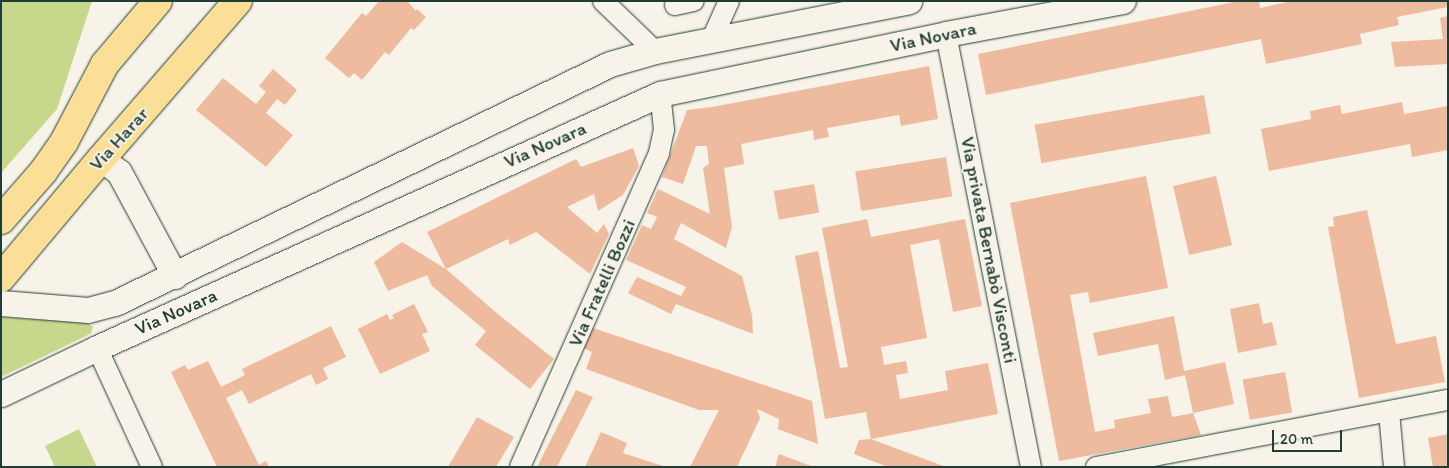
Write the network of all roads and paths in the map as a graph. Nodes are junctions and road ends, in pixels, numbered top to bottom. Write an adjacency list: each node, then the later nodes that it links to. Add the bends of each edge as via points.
1 (158, 1): 14 (main road, Via Harar, via 105,64 64,142 43,172)
2 (238, 1): 13 (main road, Via Harar)
3 (603, 1): 11 (street)
4 (694, 1): 8 (street)
5 (729, 1): 10 (street)
6 (909, 1): 10 (street, Via Novara)
7 (1123, 1): 9 (street, Via Novara)
8 (675, 5)
9 (946, 34): 12 (street, Via Novara); 25 (street, Via privata Bernabò Visconti)
10 (711, 41): 11 (street, Via Novara)
11 (655, 51): 15 (street, Via Novara, via 610,64)
12 (660, 94): 19 (street, Via Novara); 24 (street, Via Fratelli Bozzi, via 664,130 659,152)
13 (101, 159): 15 (street, Via Novara, via 119,172); 16 (main road, Via Harar)
14 (1, 220)
15 (175, 276): 18 (street, Via Novara)
16 (1, 278)
17 (1, 303): 18 (street, Via Novara, via 88,310)
18 (106, 306): 19 (street)
19 (97, 348): 20 (street, Via Novara); 23 (street)
20 (1, 394)
21 (1448, 400): 22 (street)
22 (1389, 412): 26 (street); 27 (street)
23 (152, 467)
24 (520, 467)
25 (1031, 467)
26 (1096, 467)
27 (1394, 467)

